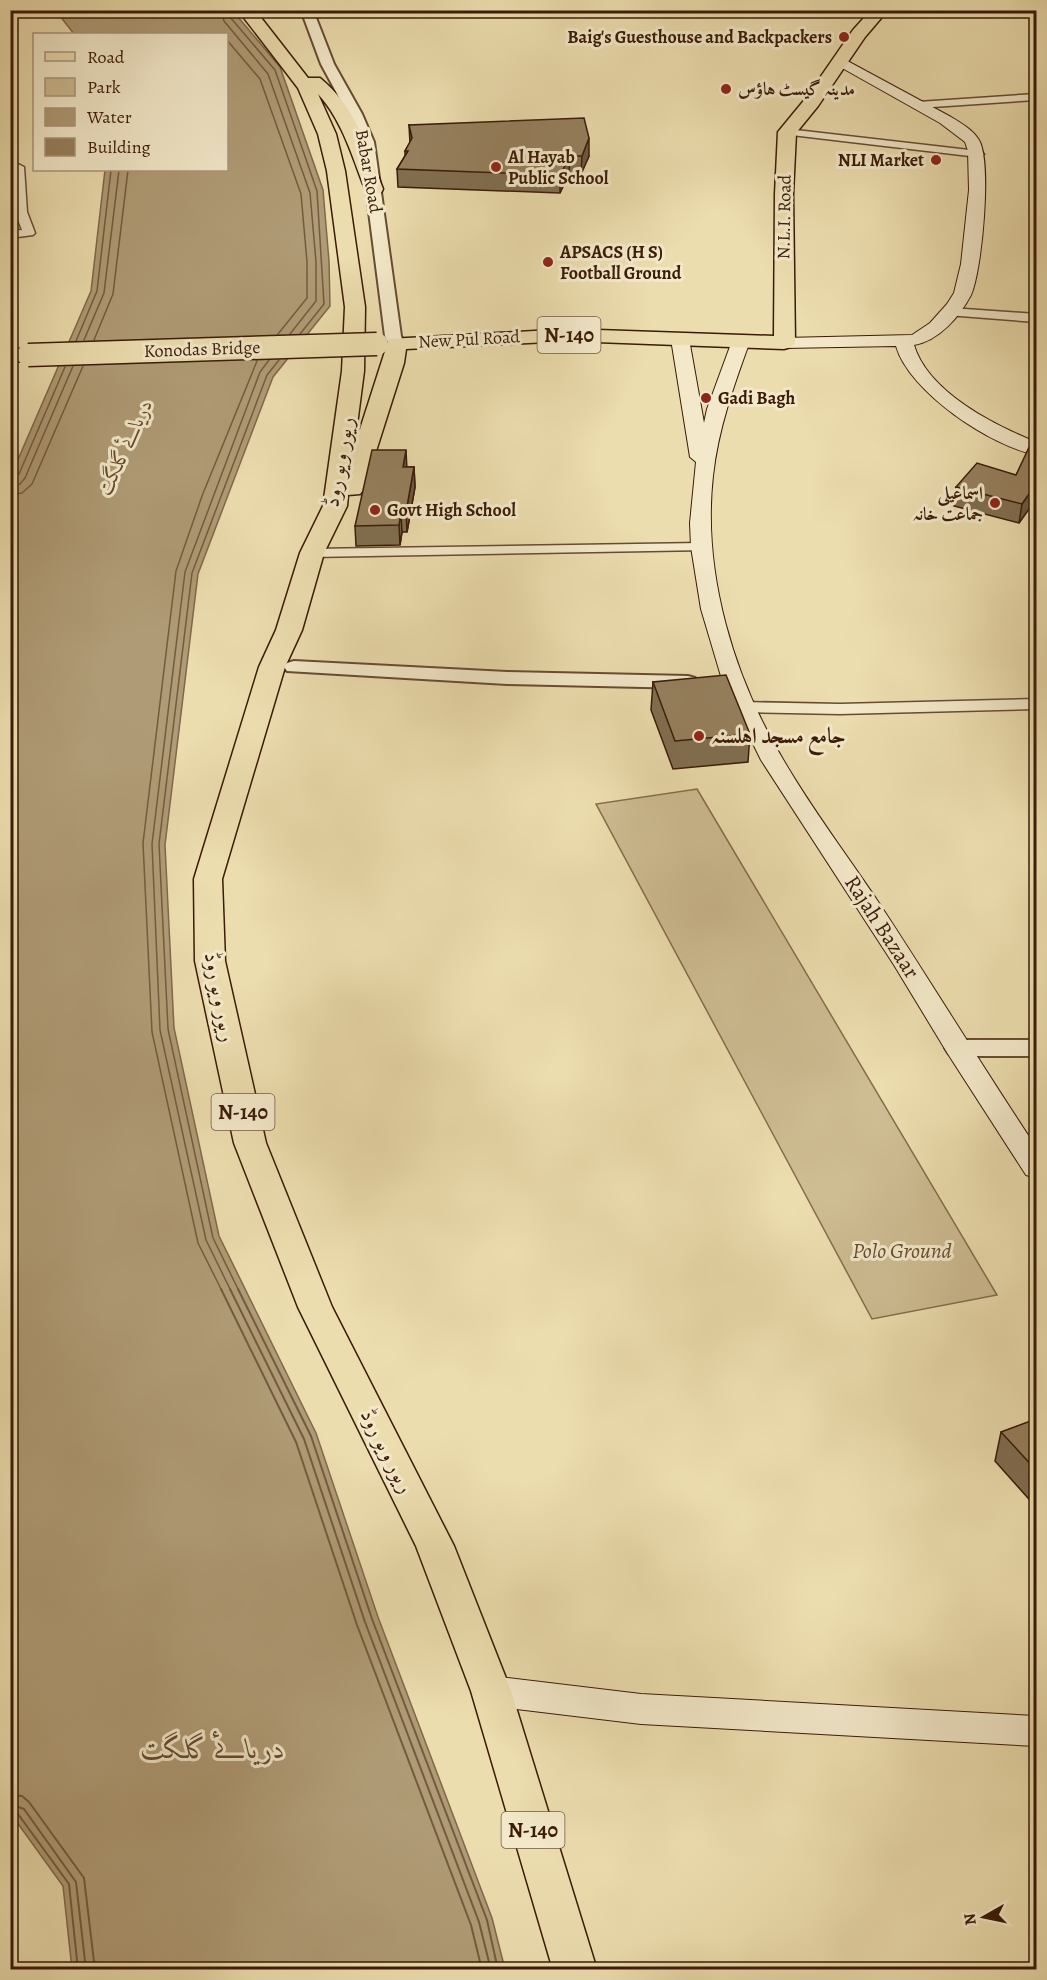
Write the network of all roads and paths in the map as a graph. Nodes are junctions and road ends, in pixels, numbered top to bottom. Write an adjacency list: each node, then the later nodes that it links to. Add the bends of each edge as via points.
1 (246, 10): 5 (highway, ریور ویو روڈ)
2 (307, 10): 11 (street, Babar Road, via 332,75 361,122)
3 (880, 10): 4 (highway)
4 (840, 61): 7 (main road); 8 (highway)
5 (296, 72): 11 (highway, via 324,88 332,98); 25 (highway, ریور ویو روڈ, via 327,134 336,171 355,308 353,371)
6 (1036, 97): 7 (street)
7 (918, 105): 9 (main road, via 963,132)
8 (787, 132): 9 (street); 18 (highway, N.L.I. Road)
9 (978, 154): 13 (main road, via 967,283)
10 (10, 163): 12 (street, via 18,167 21,212 29,233)
11 (374, 189): 19 (street, Babar Road)
12 (10, 235)
13 (951, 312): 14 (street); 17 (main road, via 925,336)
14 (1036, 318)
15 (680, 339): 16 (highway, New Pul Road / N-140); 19 (highway, New Pul Road / N-140, via 540,335); 21 (main road)
16 (741, 341): 18 (highway, N-140); 22 (main road)
17 (904, 341): 18 (main road); 23 (main road, via 916,370 930,385 962,409)
18 (784, 343)
19 (386, 344): 20 (main road, Konodas Bridge, bridge); 25 (highway, N-140, via 393,363 354,486 348,497)
20 (19, 355)
21 (691, 407): 22 (main road); 24 (main road)
22 (716, 408): 24 (main road)
23 (1036, 449)
24 (703, 475): 26 (main road, Rajah Bazaar)
25 (335, 506): 27 (highway, ریور ویو روڈ / N-140)
26 (701, 548): 27 (street); 29 (main road, Rajah Bazaar, via 712,609)
27 (312, 553): 35 (highway, ریور ویو روڈ / N-140, via 289,630 272,667 208,879 210,961 250,1143 315,1306 435,1546)
28 (294, 667): 29 (street, via 507,678)
29 (734, 683): 31 (main road, Rajah Bazaar)
30 (1036, 704): 31 (street)
31 (744, 707): 32 (main road, Rajah Bazaar, via 772,760)
32 (957, 1048): 33 (street); 34 (main road, Rajah Bazaar)
33 (1036, 1048)
34 (1036, 1168)
35 (491, 1691): 36 (main road, via 641,1709); 37 (highway, ریور ویو روڈ / N-140)
36 (1036, 1731)
37 (575, 1970)

